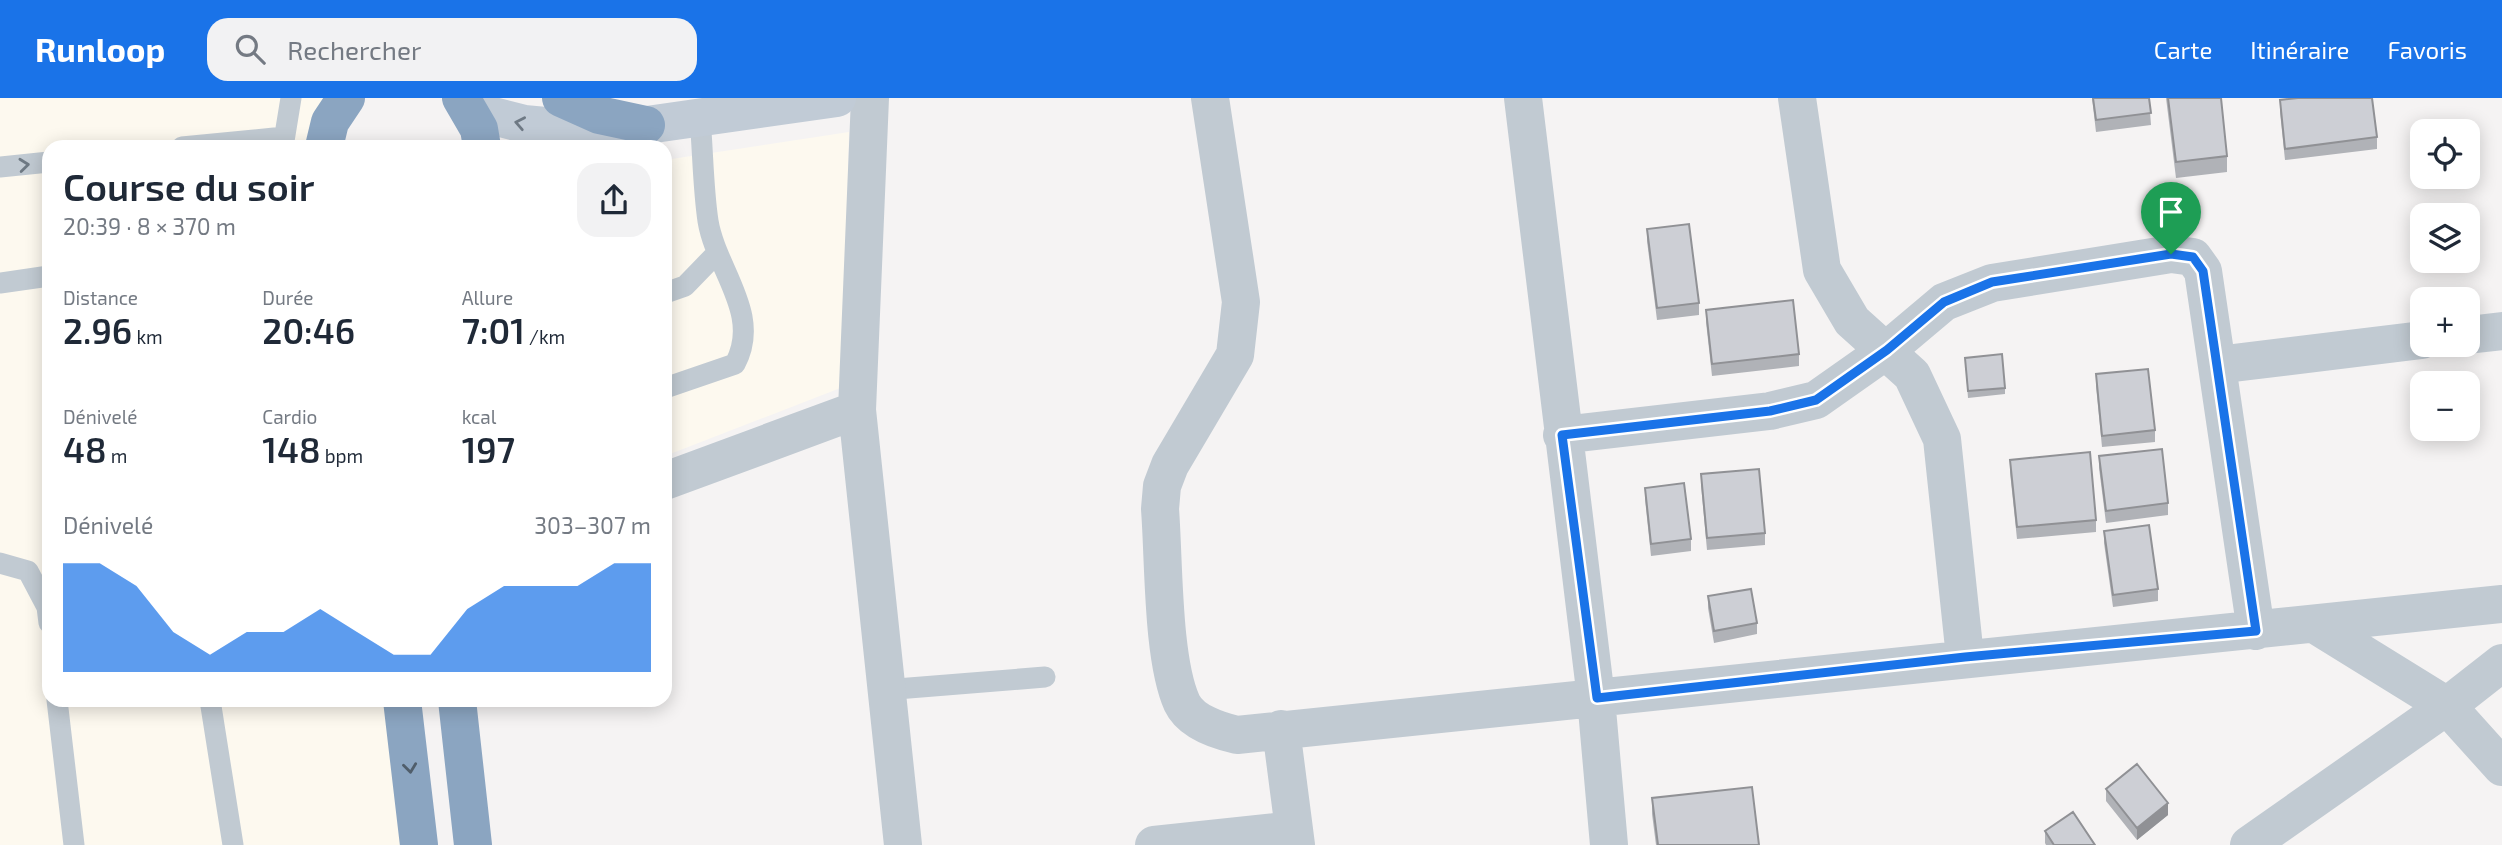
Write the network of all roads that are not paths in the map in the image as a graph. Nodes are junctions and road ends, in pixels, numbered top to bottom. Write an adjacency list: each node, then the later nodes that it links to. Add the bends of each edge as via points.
1 (290, 98): 11 (lane)
2 (837, 98): 9 (street)
3 (870, 98): 26 (street)
4 (1210, 98): 44 (street, via 1241,302 1236,355 1162,486 1170,653 1183,705 1212,729 1237,735)
5 (1523, 98): 27 (street)
6 (1797, 98): 23 (street, via 1822,270 1852,321)
7 (563, 99): 10 (highway, via 599,115)
8 (465, 104): 10 (street, one-way to 8, via 524,124); 12 (highway)
9 (700, 118): 10 (street); 16 (lane, via 708,222)
10 (619, 134): 13 (street)
11 (283, 140)
12 (481, 140)
13 (589, 140)
14 (42, 163): 15 (lane, one-way to 14)
15 (0, 167)
16 (717, 253): 19 (lane, via 685,285); 25 (lane, via 739,298 743,349 735,364)
17 (42, 277): 18 (lane)
18 (0, 283)
19 (672, 290)
20 (2502, 331): 21 (street)
21 (2480, 334)
22 (2410, 341): 24 (street)
23 (1887, 350): 24 (street, via 1944,302 1992,282 2171,254 2193,257 2203,271); 27 (street, via 1816,400 1770,411); 34 (street, via 1912,375 1942,439)
24 (2217, 365): 33 (street)
25 (672, 386)
26 (857, 410): 28 (street); 37 (street)
27 (1562, 435): 38 (street)
28 (672, 478)
29 (0, 563): 30 (lane)
30 (38, 569)
31 (2502, 604): 32 (street)
32 (2316, 625): 33 (street); 39 (street)
33 (2256, 631): 34 (street)
34 (1965, 657): 38 (street)
35 (2502, 663): 39 (street)
36 (1045, 677): 37 (lane)
37 (884, 690): 51 (street)
38 (1597, 698): 44 (street); 53 (street)
39 (2447, 706): 45 (street); 54 (street)
40 (59, 707): 47 (lane)
41 (211, 707): 48 (lane)
42 (403, 707): 49 (highway, one-way to 49)
43 (458, 707): 50 (highway)
44 (1281, 729): 46 (street)
45 (2502, 767)
46 (1295, 837): 52 (street)
47 (74, 845)
48 (233, 845)
49 (419, 845)
50 (473, 845)
51 (903, 845)
52 (1154, 845)
53 (1609, 845)
54 (2249, 845)

